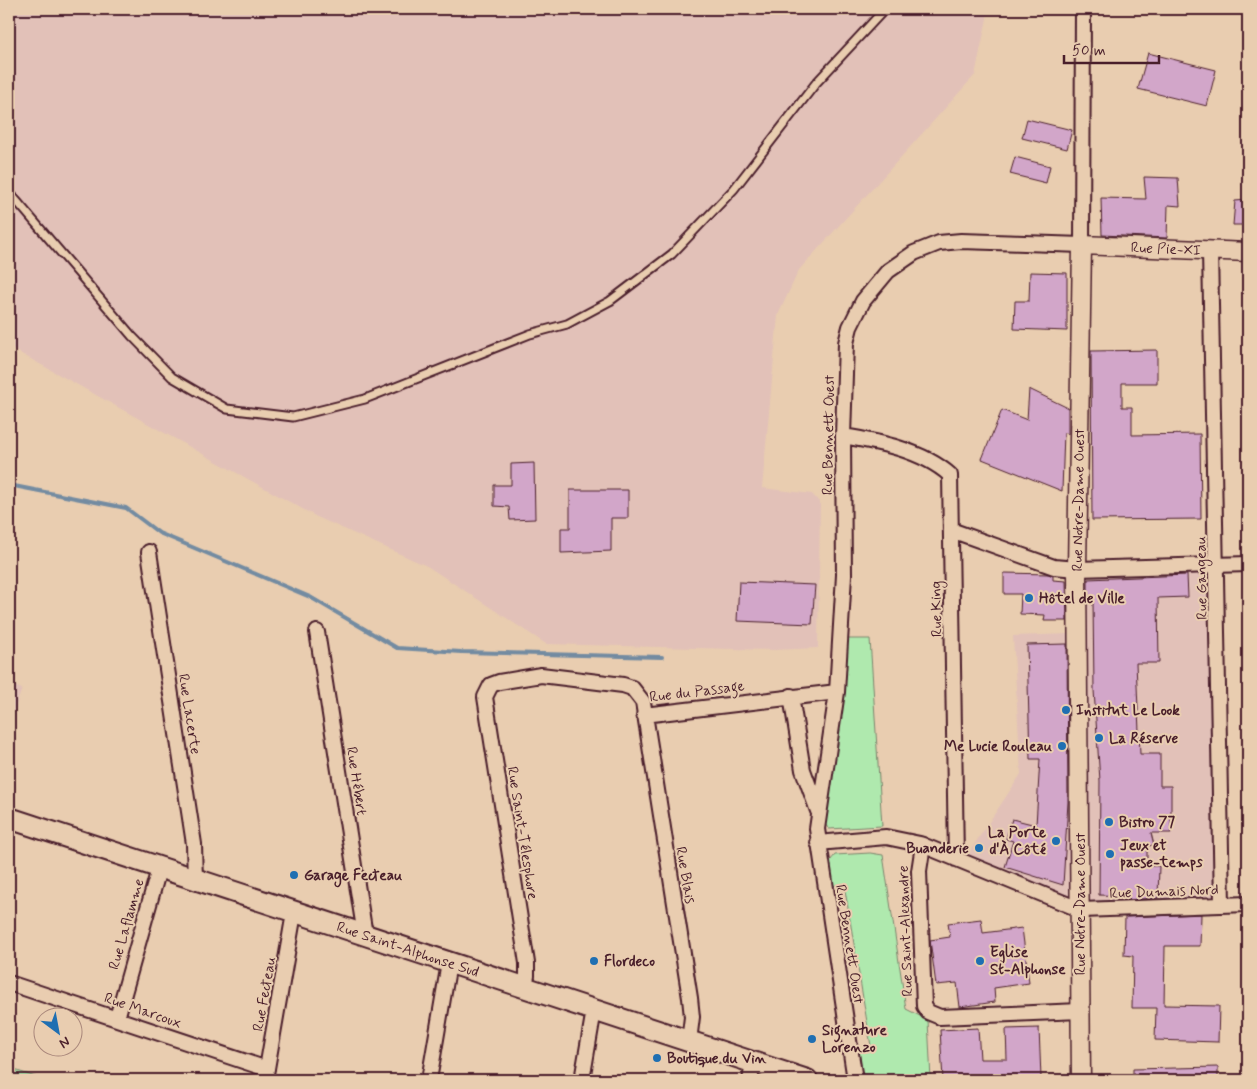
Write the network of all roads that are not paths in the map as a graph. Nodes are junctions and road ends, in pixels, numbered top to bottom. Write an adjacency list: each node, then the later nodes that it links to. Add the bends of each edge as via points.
1 (885, 9): 3 (lane, via 816,82 734,189 672,254 610,301 567,324 530,334 365,399 293,417 226,409 172,377 132,336)
2 (1083, 9): 4 (street, Rue Notre-Dame Ouest)
3 (9, 192)
4 (1082, 245): 5 (street, Rue Pie-XI); 7 (street, Rue Bennett Ouest, via 939,243 914,253 888,271 863,301 850,327 846,343); 12 (street, Rue Notre-Dame Ouest)
5 (1210, 250): 6 (street, Rue Pie-XI); 10 (street, Rue Gangeau)
6 (1248, 252)
7 (843, 436): 8 (street, Rue King, via 896,446 944,469 951,482); 15 (street, Rue Bennett Ouest, via 844,575)
8 (951, 530): 12 (street, via 1054,567); 22 (street, Rue King)
9 (149, 552): 24 (street, Rue Lacerte, via 194,844)
10 (1217, 564): 11 (street); 12 (street); 26 (street, Rue Gangeau)
11 (1248, 564)
12 (1077, 569): 27 (street, Rue Notre-Dame Ouest)
13 (317, 632): 29 (street, Rue Hébert)
14 (491, 685): 17 (street, Rue du Passage, via 541,675 623,685 638,694); 32 (street, Rue Saint-Télesphore, via 485,697 527,963)
15 (836, 692): 16 (street, Rue du Passage); 18 (street, Rue Bennett Ouest)
16 (791, 696): 17 (street, Rue du Passage); 18 (street, Rue Bennett Ouest, via 803,770)
17 (644, 714): 36 (street, Rue Blais, via 690,998)
18 (818, 812): 20 (street, Rue Bennett Ouest)
19 (9, 820): 23 (main road, Rue Saint-Alphonse Sud)
20 (818, 843): 21 (street, via 886,837); 42 (street, Rue Bennett Ouest)
21 (923, 845): 22 (street); 34 (street, Rue Saint-Alexandre, via 918,871 924,1006 928,1012 940,1017)
22 (956, 859): 27 (street)
23 (159, 869): 24 (main road, Rue Saint-Alphonse Sud); 35 (street, Rue Laflamme)
24 (195, 881): 28 (main road, Rue Saint-Alphonse Sud)
25 (1248, 904): 26 (street, Rue Dumais Nord)
26 (1222, 905): 27 (street, Rue Dumais Nord)
27 (1081, 910): 34 (street, Rue Notre-Dame Ouest)
28 (294, 913): 29 (main road, Rue Saint-Alphonse Sud); 38 (street, Rue Fecteau)
29 (365, 935): 30 (main road, Rue Saint-Alphonse Sud)
30 (449, 963): 32 (main road, Rue Saint-Alphonse Sud); 39 (street)
31 (9, 983): 35 (street, Rue Marcoux)
32 (524, 988): 33 (main road, Rue Saint-Alphonse Sud)
33 (594, 1010): 36 (main road, Rue Saint-Alphonse Sud); 40 (street)
34 (1080, 1011): 43 (street, Rue Notre-Dame Ouest)
35 (117, 1018): 38 (street, Rue Marcoux)
36 (689, 1041): 37 (main road, Rue Saint-Alphonse Sud)
37 (752, 1072): 41 (main road, Rue Saint-Alphonse Sud)
38 (266, 1075)
39 (428, 1080)
40 (582, 1080)
41 (807, 1080)
42 (855, 1080)
43 (1081, 1080)

